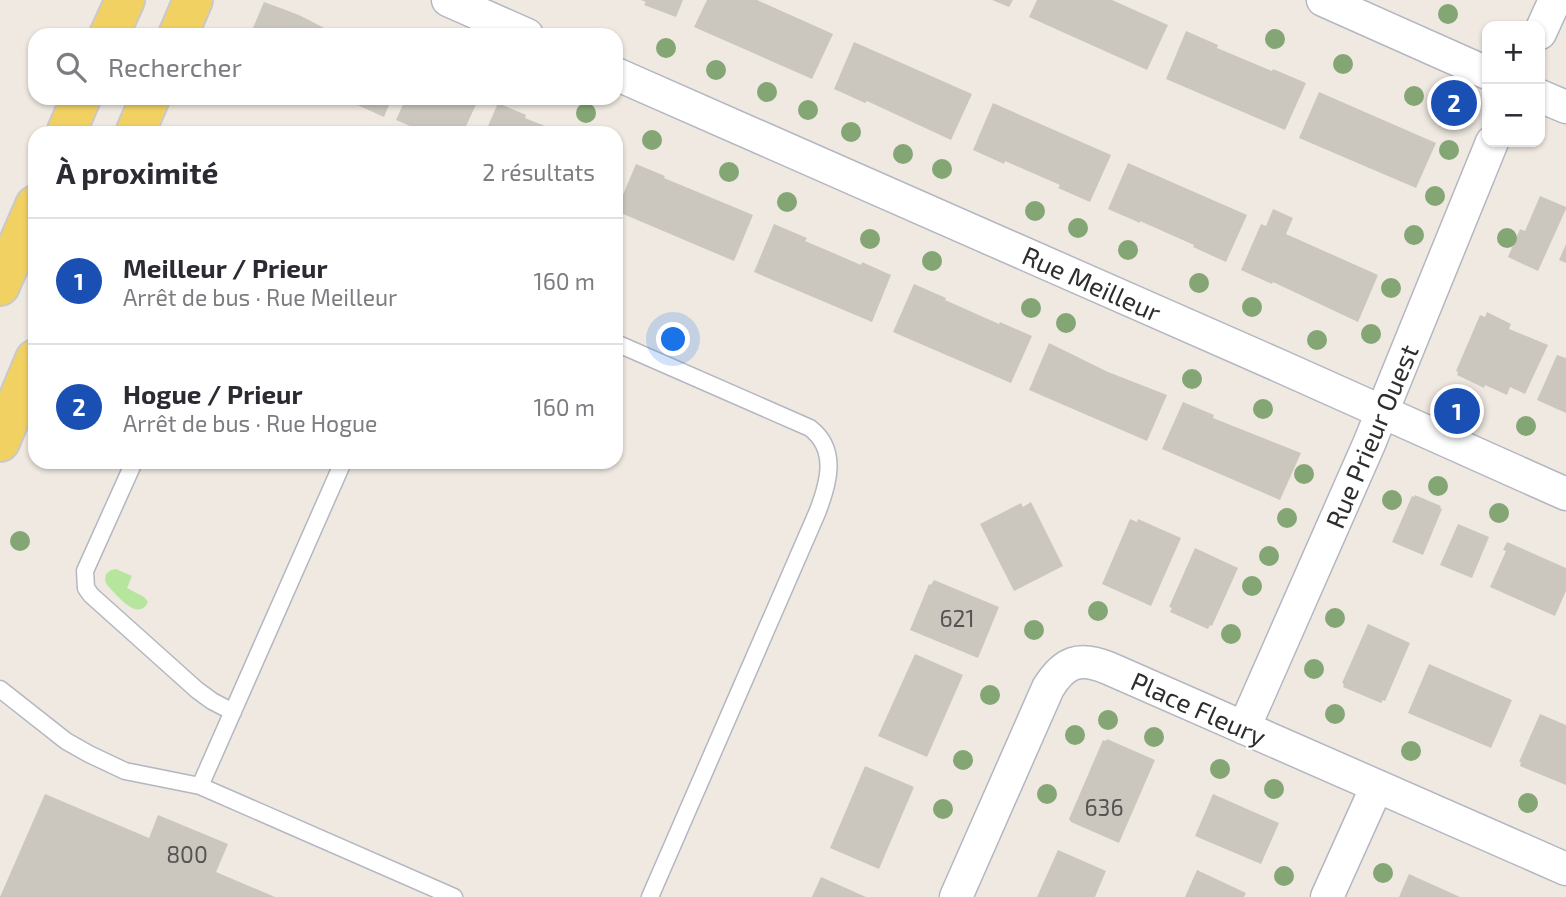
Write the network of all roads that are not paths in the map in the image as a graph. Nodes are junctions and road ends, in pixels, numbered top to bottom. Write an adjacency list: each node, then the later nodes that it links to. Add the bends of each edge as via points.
1 (125, 0): 7 (main road)
2 (193, 0): 8 (main road)
3 (448, 0): 9 (street)
4 (1323, 0): 10 (street)
5 (1555, 0): 6 (street)
6 (1545, 22)
7 (112, 28)
8 (181, 28)
9 (511, 28)
10 (1482, 71)
11 (623, 77): 23 (street, Rue Meilleur)
12 (1545, 98): 15 (street)
13 (78, 105): 16 (main road)
14 (147, 105): 17 (main road)
15 (1566, 107)
16 (69, 126)
17 (138, 126)
18 (1490, 147): 23 (street, Rue Prieur Ouest)
19 (28, 221): 20 (main road)
20 (0, 286)
21 (623, 346): 35 (lane, via 810,428 823,443 830,470 817,513)
22 (28, 376): 24 (main road)
23 (1382, 412): 27 (street, Rue Meilleur); 30 (street, Rue Prieur Ouest)
24 (0, 442)
25 (131, 469): 29 (lane, via 85,571 86,588 197,690)
26 (340, 469): 29 (lane)
27 (1566, 494)
28 (0, 689): 31 (lane, via 89,754 125,771)
29 (233, 712): 31 (lane)
30 (1244, 727): 32 (street, Place Fleury); 36 (street, Place Fleury, via 1095,663 1066,666 1048,688)
31 (200, 786): 34 (lane)
32 (1377, 786): 33 (street, Place Fleury); 37 (street)
33 (1566, 869)
34 (454, 897)
35 (650, 897)
36 (956, 897)
37 (1327, 897)

